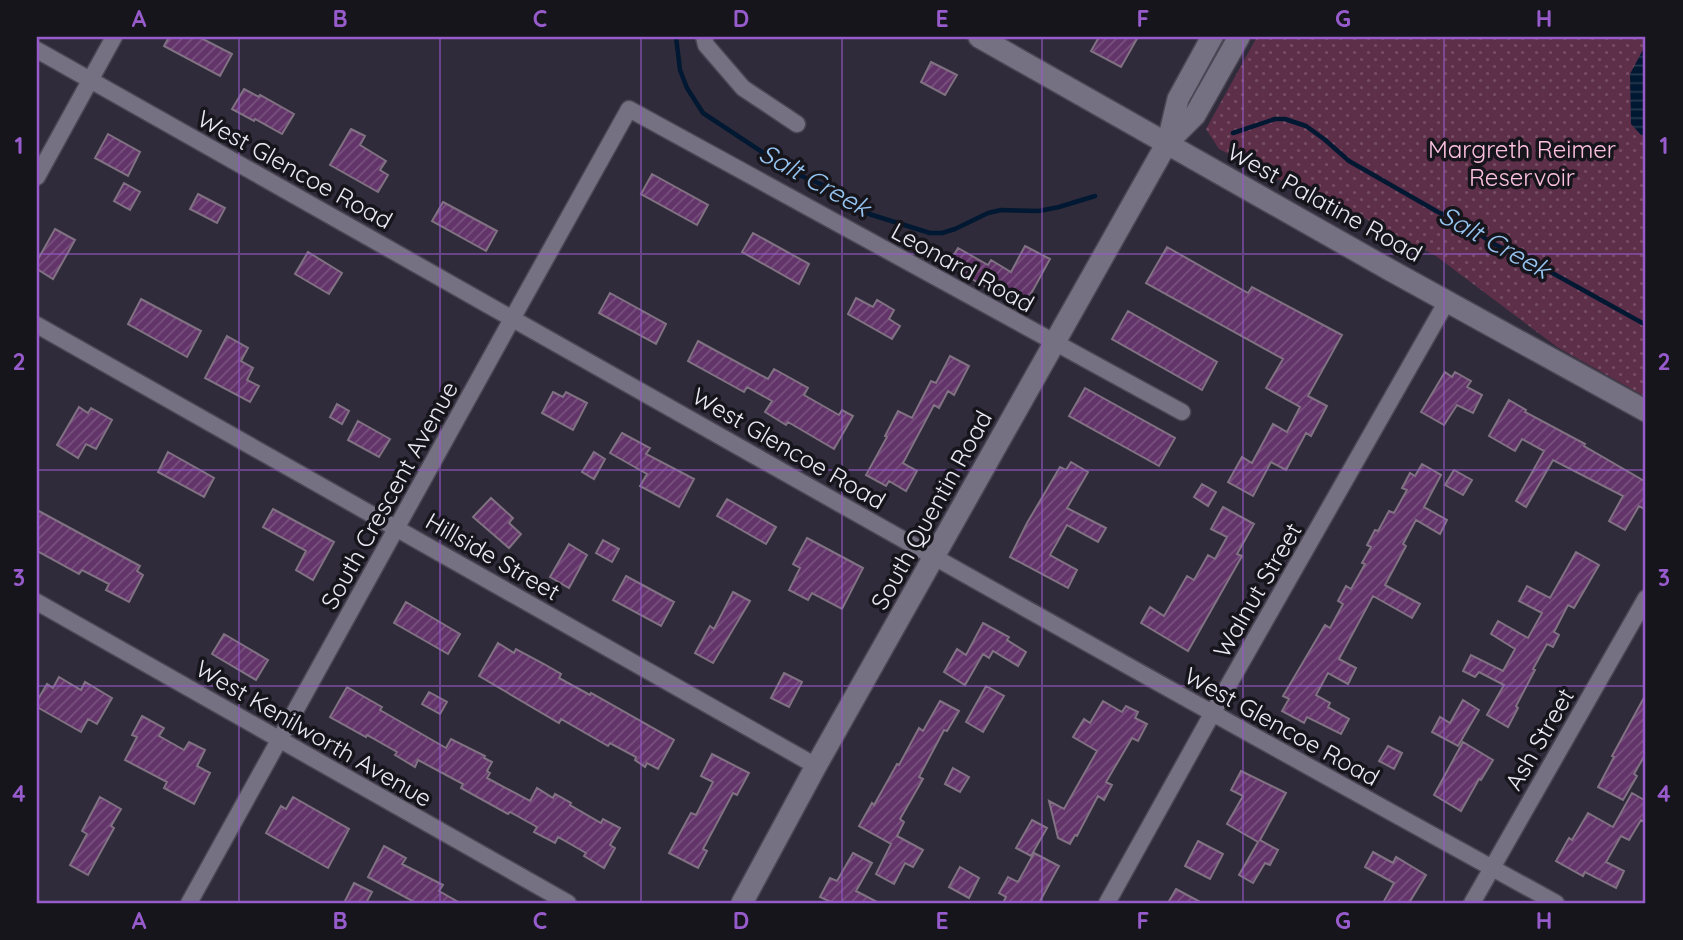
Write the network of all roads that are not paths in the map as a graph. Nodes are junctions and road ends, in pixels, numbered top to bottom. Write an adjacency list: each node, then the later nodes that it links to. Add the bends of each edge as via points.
1 (114, 37): 7 (street)
2 (704, 37): 9 (street, via 743,88)
3 (979, 37): 10 (main road, West Palatine Road)
4 (1212, 37): 10 (main road, via 1178,99)
5 (1239, 37): 10 (main road, via 1195,115)
6 (37, 50): 7 (street, West Glencoe Road)
7 (91, 80): 11 (street); 13 (street, West Glencoe Road)
8 (629, 109): 13 (street, South Crescent Avenue); 15 (street, Leonard Road)
9 (797, 124)
10 (1167, 144): 12 (main road, West Palatine Road); 15 (main road, South Quentin Road)
11 (37, 177)
12 (1447, 301): 16 (main road, West Palatine Road); 22 (street, Walnut Street)
13 (512, 317): 18 (street, South Crescent Avenue); 19 (street, West Glencoe Road)
14 (37, 325): 18 (street, Hillside Street)
15 (1055, 343): 17 (street, Leonard Road); 19 (main road, South Quentin Road)
16 (1646, 411)
17 (1182, 412)
18 (397, 528): 23 (street, South Crescent Avenue); 24 (street, Hillside Street)
19 (934, 557): 22 (street, West Glencoe Road); 24 (main road, South Quentin Road)
20 (1646, 598): 25 (street, Ash Street)
21 (37, 602): 23 (street, West Kenilworth Avenue)
22 (1212, 714): 25 (street, West Glencoe Road); 29 (street, Walnut Street)
23 (280, 740): 26 (street, South Crescent Avenue); 27 (street, West Kenilworth Avenue)
24 (816, 766): 28 (main road, South Quentin Road)
25 (1492, 868): 30 (street, Ash Street); 31 (street, West Glencoe Road)
26 (188, 903)
27 (568, 903)
28 (742, 903)
29 (1107, 903)
30 (1472, 903)
31 (1556, 903)

